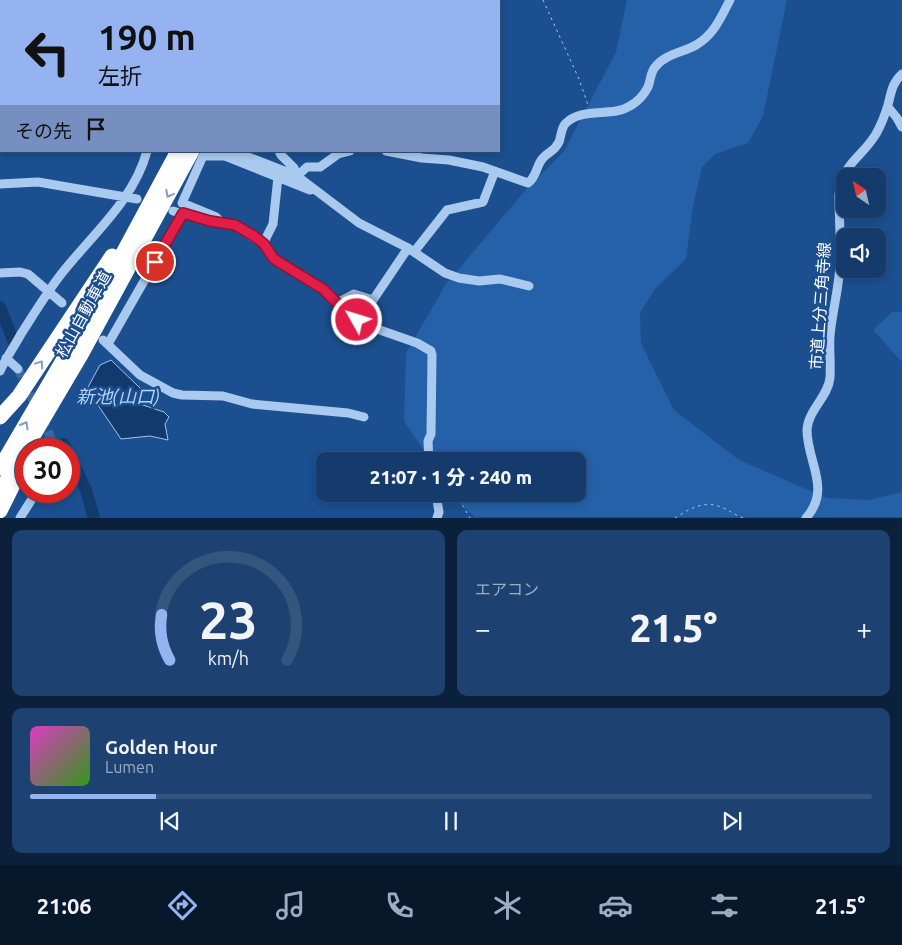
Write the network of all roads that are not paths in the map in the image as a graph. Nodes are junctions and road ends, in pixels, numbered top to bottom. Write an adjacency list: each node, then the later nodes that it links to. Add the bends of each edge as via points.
1 (730, 0): 14 (street, via 708,37 656,65 641,98 621,110 590,113 564,125 558,144 543,158 533,180 528,183)
2 (902, 74): 3 (street, 市道上分三角寺線, via 895,82)
3 (888, 107): 4 (street); 47 (street, 市道上分三角寺線, via 876,134 850,164 838,195 840,263 830,337 830,379 811,414 807,430 818,493 816,504)
4 (902, 127)
5 (147, 152): 19 (street, via 143,167)
6 (170, 152): 35 (highway, one-way to 6, via 19,396 111,257)
7 (177, 152): 39 (highway, 松山自動車道, one-way to 7)
8 (191, 152): 31 (highway, 松山自動車道, one-way to 31)
9 (238, 152): 13 (street)
10 (279, 152): 16 (street)
11 (346, 152): 16 (street, via 320,166 307,167)
12 (391, 152): 14 (street, via 449,160)
13 (257, 156): 16 (street)
14 (495, 172): 25 (street, via 483,202 447,210)
15 (278, 176): 18 (street); 23 (street, via 225,156 203,156 182,203 216,216); 24 (street, via 273,224)
16 (297, 176): 18 (street)
17 (0, 182): 19 (street, via 38,182)
18 (319, 194): 25 (street, via 359,222)
19 (125, 197): 20 (street); 28 (street)
20 (137, 199)
21 (173, 211): 22 (street)
22 (183, 213): 23 (street); 36 (street, via 106,342 140,375 173,393 223,396 252,404 348,412)
23 (222, 222): 24 (street, via 235,225)
24 (264, 244): 29 (street, via 274,259 323,289)
25 (411, 250): 27 (street, via 445,273 459,278 478,281 500,279); 29 (street, via 373,300 354,294)
26 (0, 274): 28 (street, via 28,274)
27 (529, 286)
28 (48, 293): 30 (street); 32 (street)
29 (337, 302): 38 (street, via 348,314 376,329 431,351)
30 (62, 303)
31 (82, 352): 37 (highway); 41 (highway, 松山自動車道)
32 (6, 358): 33 (street); 34 (street)
33 (18, 369)
34 (0, 371)
35 (0, 417)
36 (364, 417)
37 (38, 438)
38 (429, 452)
39 (0, 468)
40 (15, 481): 44 (highway)
41 (0, 492)
42 (437, 502): 46 (street)
43 (29, 503): 45 (street)
44 (1, 510)
45 (20, 518)
46 (438, 518)
47 (806, 518)

